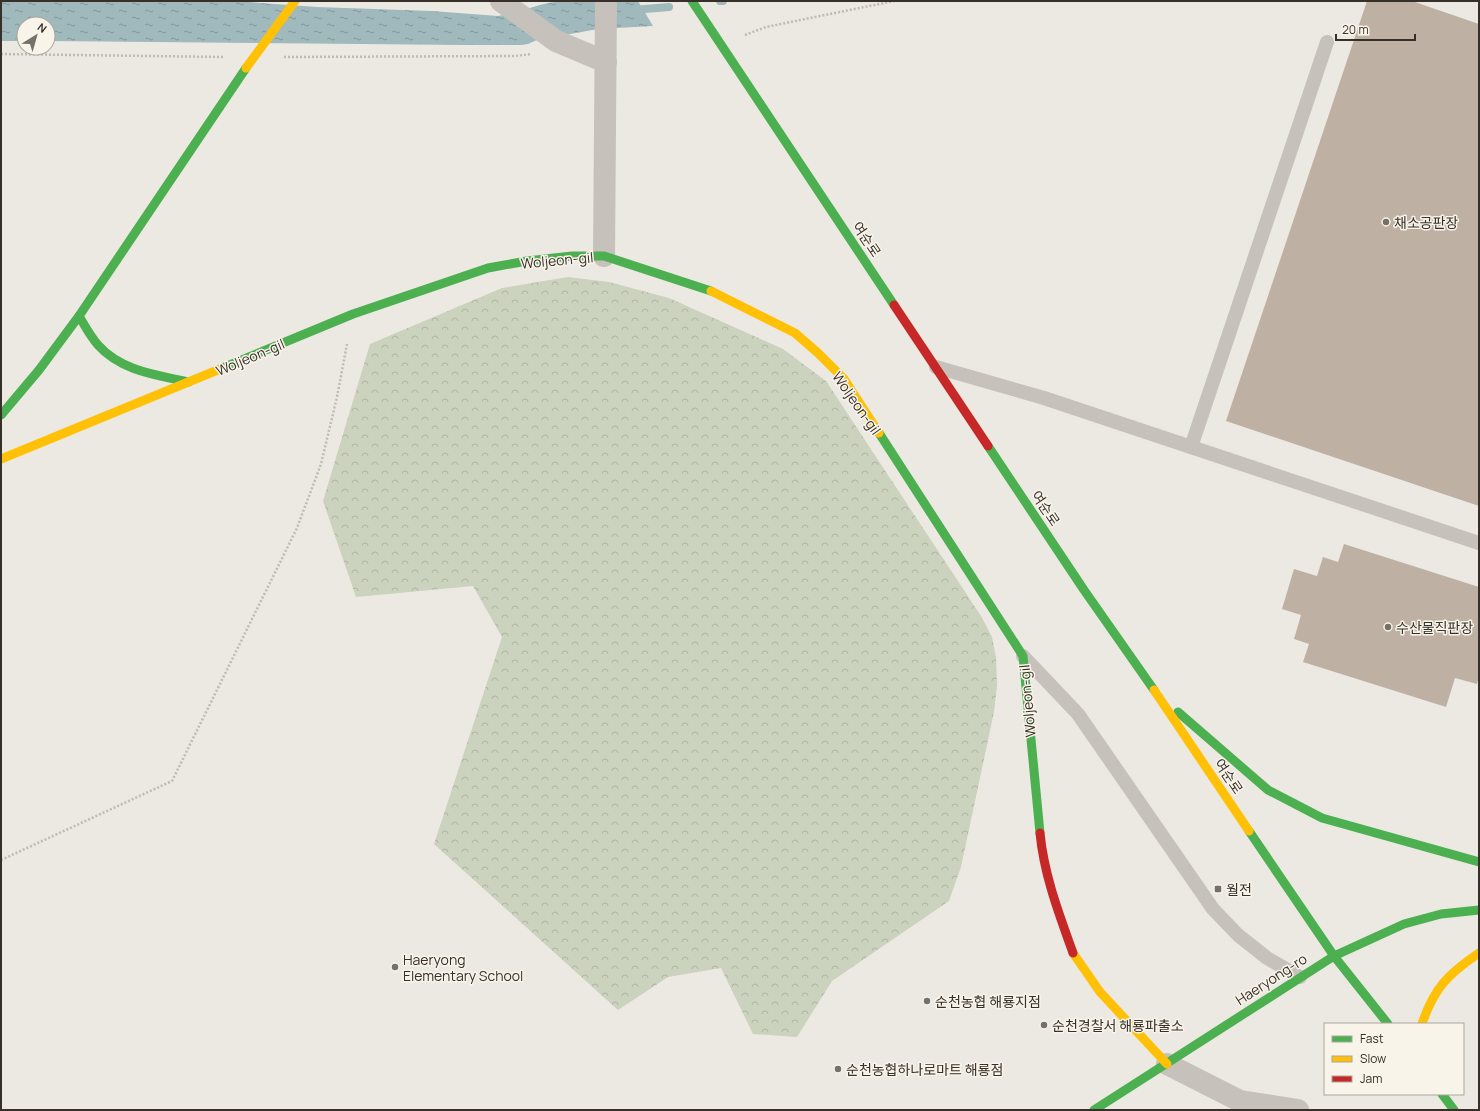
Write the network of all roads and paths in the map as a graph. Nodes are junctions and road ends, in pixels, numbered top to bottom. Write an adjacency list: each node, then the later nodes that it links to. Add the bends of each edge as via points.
1 (295, 1): 11 (street, via 260,48)
2 (501, 1): 8 (street, via 556,41)
3 (606, 1): 8 (street)
4 (692, 1): 7 (street, 여순로)
5 (894, 1): 7 (path, via 766,27)
6 (1327, 42): 15 (lane)
7 (721, 44): 12 (street, 여순로)
8 (606, 52): 9 (street)
9 (604, 256): 10 (street, Woljeon-gil, via 572,256 488,268); 18 (street, Woljeon-gil, via 714,292 794,333 818,353 844,379)
10 (353, 314): 13 (street, Woljeon-gil); 20 (path, via 337,397 320,464 297,528 172,781)
11 (79, 316): 13 (street, via 99,345 116,359 142,372); 14 (street)
12 (936, 367): 15 (lane, via 1044,398); 19 (street, 여순로)
13 (189, 382): 16 (street, Woljeon-gil)
14 (1, 416)
15 (1191, 447): 17 (lane)
16 (1, 460)
17 (1479, 543)
18 (1023, 656): 25 (lane, via 1078,714 1213,909 1238,935 1267,958); 28 (street, Woljeon-gil, via 1040,846 1054,902 1074,956 1100,992)
19 (1155, 692): 21 (street, via 1268,790 1322,818); 24 (street, 여순로)
20 (1, 860)
21 (1479, 862)
22 (1476, 915): 24 (street, Haeryong-ro, via 1441,914 1404,924)
23 (1479, 953): 27 (street, via 1454,970 1439,987 1429,1003)
24 (1334, 956): 25 (street, Haeryong-ro); 26 (street, 여순로)
25 (1300, 977): 28 (street, Haeryong-ro)
26 (1387, 1023)
27 (1422, 1023)
28 (1167, 1064): 30 (street, Woljeon-gil); 31 (street, Haeryong-ro)
29 (1443, 1095): 33 (street)
30 (1244, 1106): 32 (street, Woljeon-gil)
31 (1094, 1110)
32 (1298, 1110)
33 (1454, 1110)

